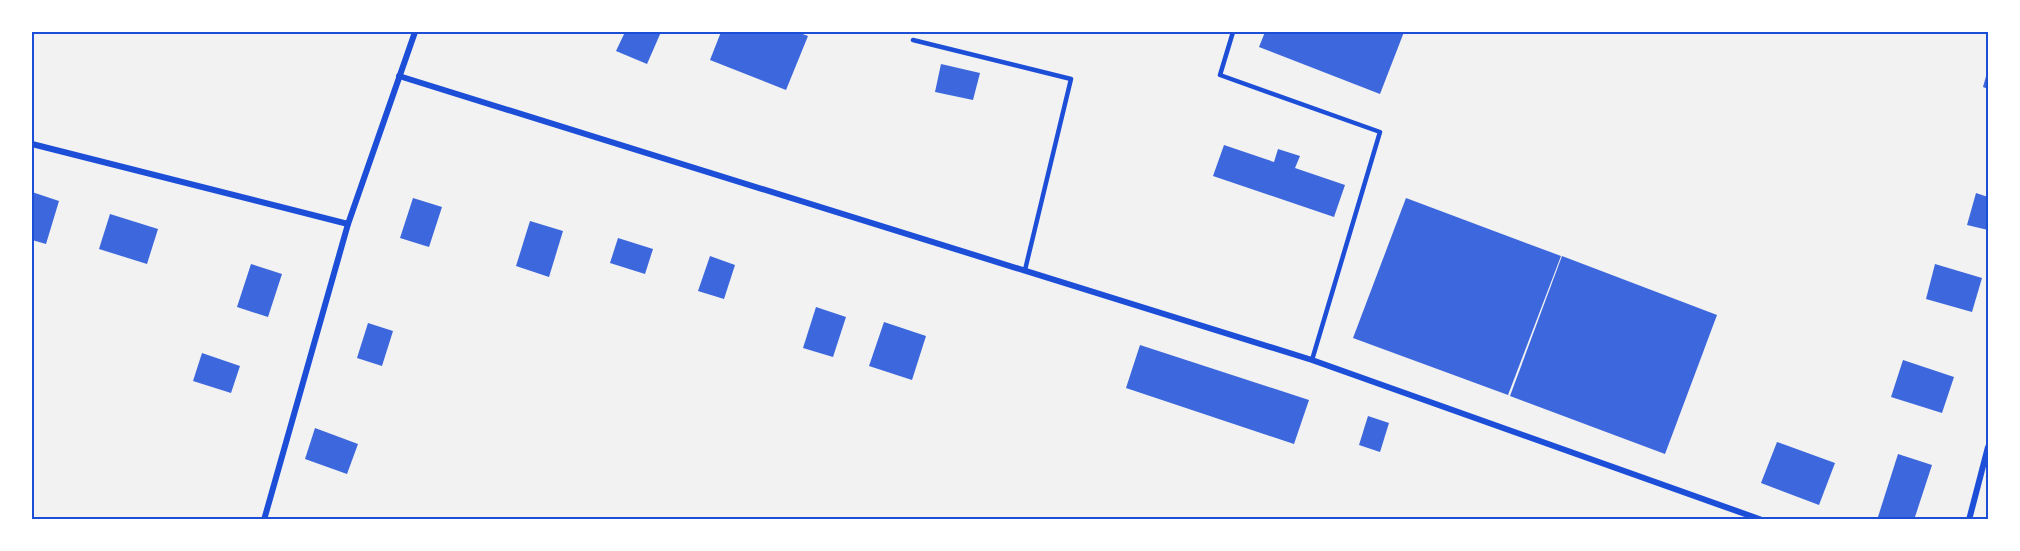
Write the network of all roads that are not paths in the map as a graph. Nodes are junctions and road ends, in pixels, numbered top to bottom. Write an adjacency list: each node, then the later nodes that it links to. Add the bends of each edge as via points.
1 (415, 32): 4 (street)
2 (1233, 32): 8 (lane, via 1220,75 1380,132)
3 (913, 40): 7 (lane, via 1071,79)
4 (399, 76): 6 (street); 7 (street)
5 (32, 144): 6 (street)
6 (348, 224): 10 (street)
7 (1024, 270): 8 (street)
8 (1312, 360): 11 (street)
9 (1989, 447): 12 (street)
10 (264, 519)
11 (1762, 519)
12 (1968, 519)

